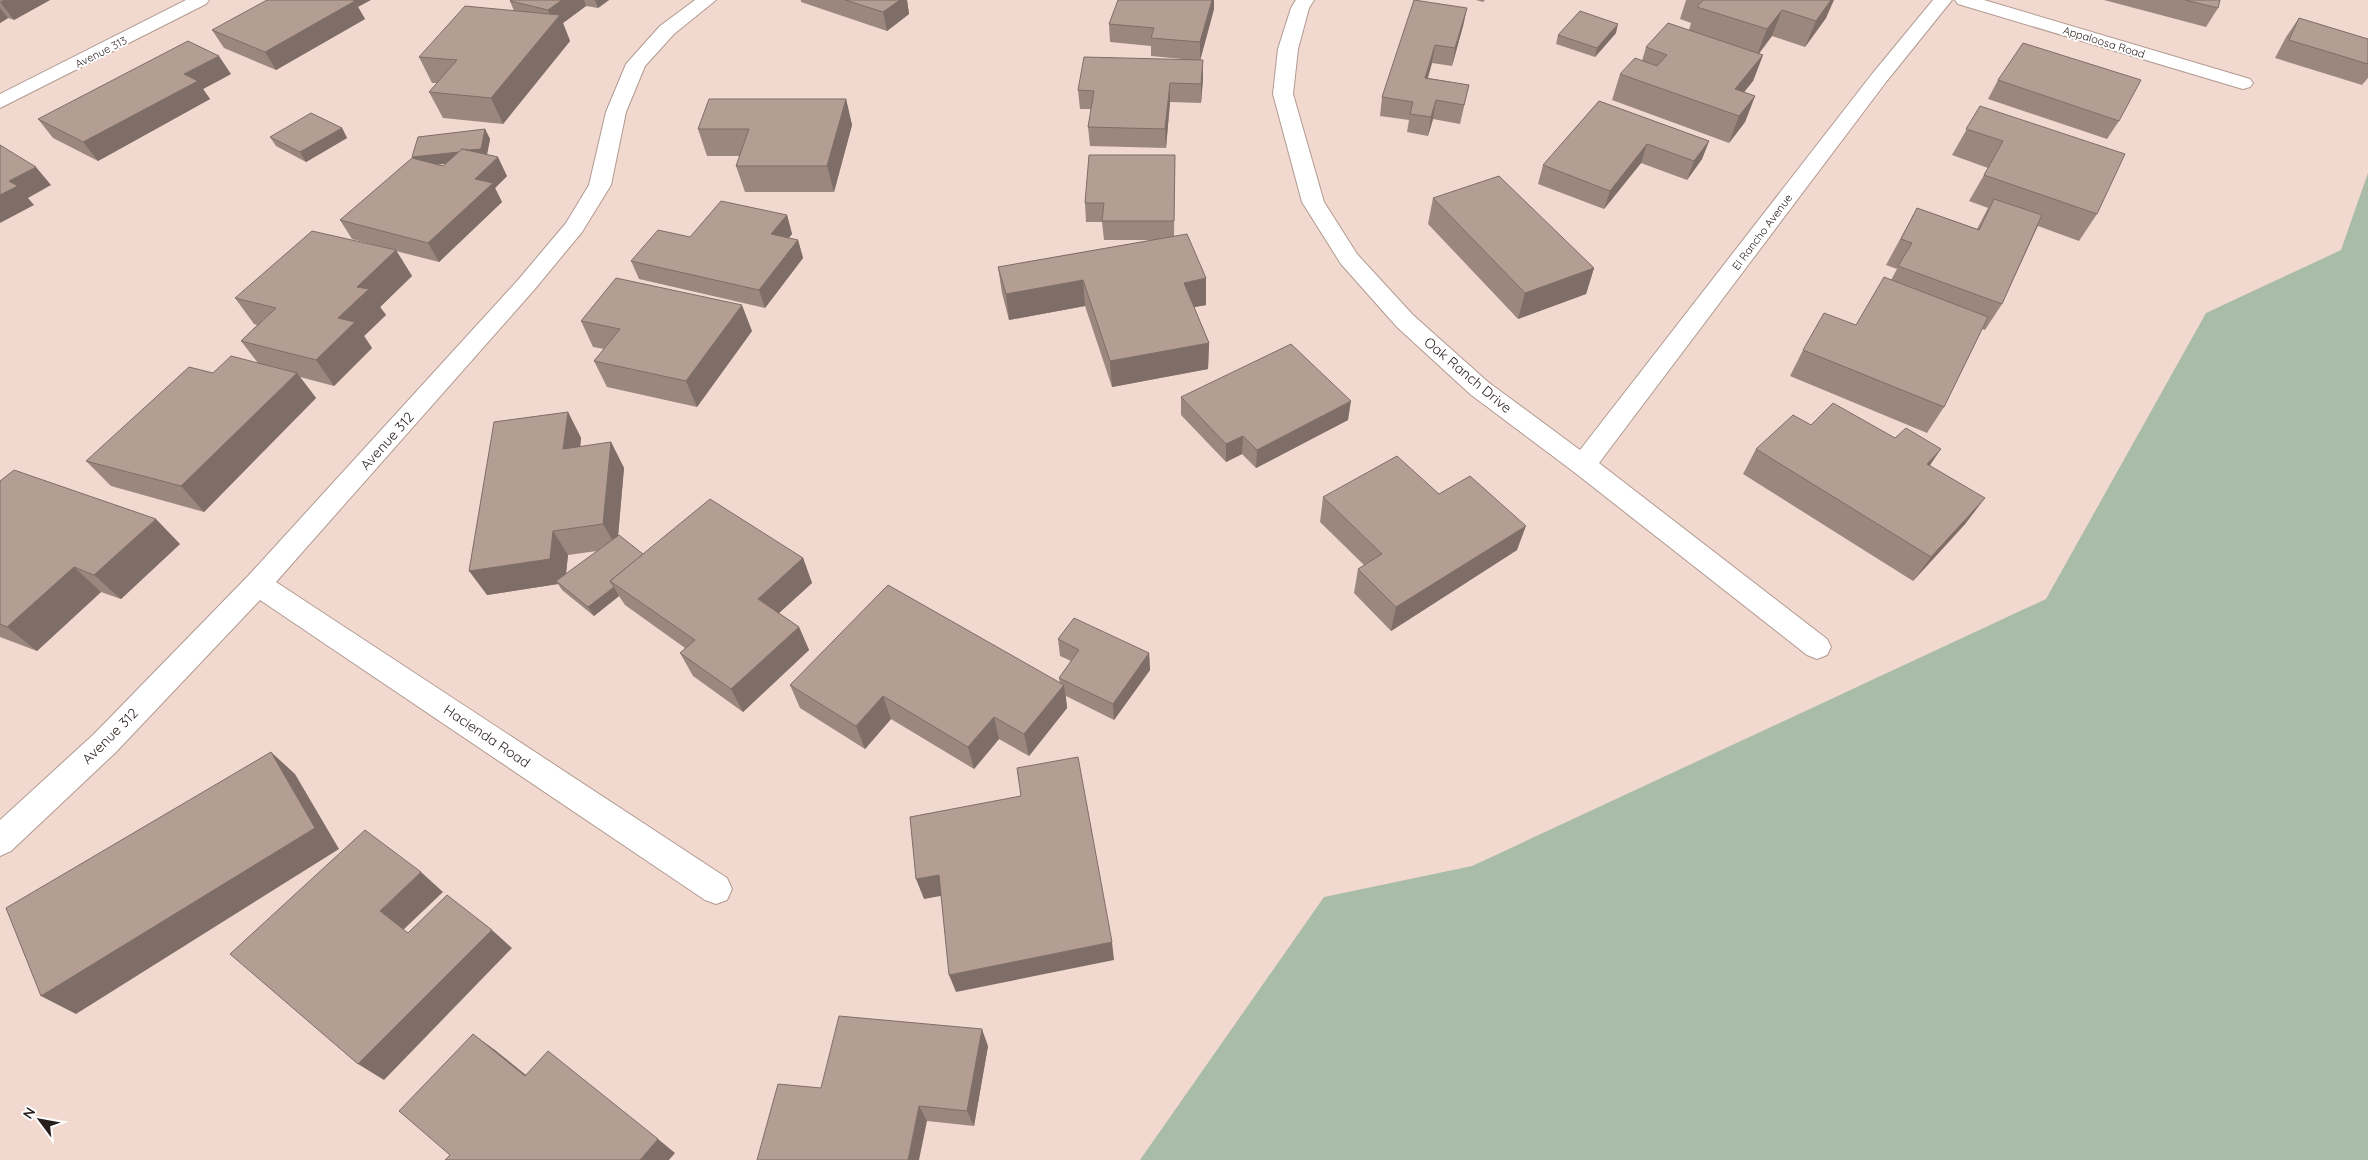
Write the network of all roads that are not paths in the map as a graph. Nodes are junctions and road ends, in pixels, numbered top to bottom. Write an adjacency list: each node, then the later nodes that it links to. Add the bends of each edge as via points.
1 (200, 0): 7 (street, Avenue 313)
2 (707, 0): 9 (street, Avenue 312, via 667,30 636,64 616,112 600,185 574,227 526,285)
3 (1305, 0): 8 (street, Oak Ranch Drive, via 1288,49 1283,94 1313,202 1349,259 1405,321 1479,388)
4 (1943, 0): 8 (street, El Rancho Avenue, via 1873,86)
5 (1964, 0): 6 (street, Appaloosa Road)
6 (2243, 83)
7 (0, 102)
8 (1583, 465): 10 (street, Oak Ranch Drive)
9 (258, 584): 11 (street, Avenue 312, via 104,743); 12 (street, Hacienda Road)
10 (1818, 647)
11 (0, 841)
12 (716, 889)

